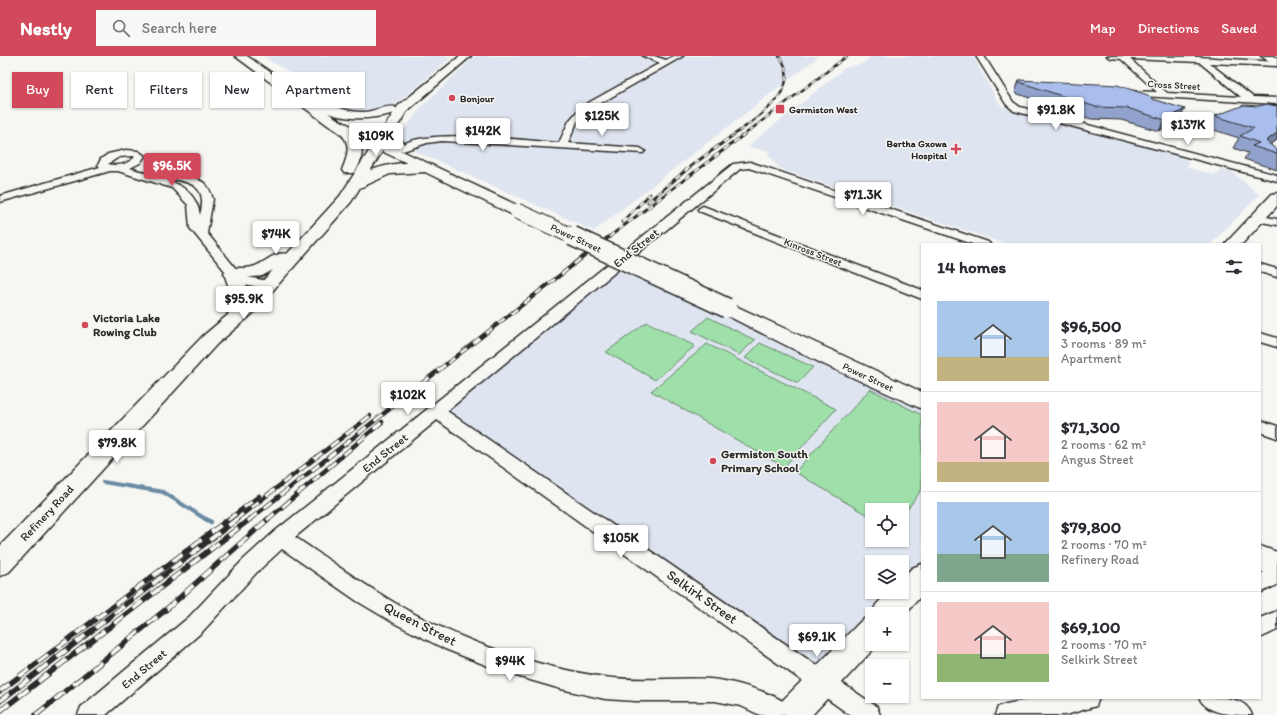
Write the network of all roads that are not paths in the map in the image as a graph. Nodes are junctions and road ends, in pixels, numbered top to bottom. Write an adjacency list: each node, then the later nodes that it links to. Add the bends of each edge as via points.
1 (244, 56): 12 (main road, Power Street); 21 (main road, Power Street, via 309,106)
2 (461, 56): 19 (main road, Refinery Road); 20 (main road, Refinery Road, via 402,109)
3 (647, 56): 10 (street)
4 (679, 56): 10 (street)
5 (980, 56): 22 (street, via 1003,86 1010,104 1017,108)
6 (1111, 56): 7 (street)
7 (1122, 56): 9 (street); 14 (street)
8 (1266, 56): 11 (main road)
9 (1198, 58): 11 (street); 15 (street)
10 (666, 63): 23 (street, via 584,109 573,121)
11 (1277, 63)
12 (272, 74)
13 (1117, 93): 14 (street, Cross Street)
14 (1165, 95): 15 (street, Cross Street)
15 (1251, 100): 16 (street, Cross Street)
16 (1277, 101)
17 (324, 108): 24 (main road, Power Street, via 343,120)
18 (327, 108): 19 (main road, via 352,116)
19 (391, 110): 24 (main road, Refinery Road)
20 (392, 126): 24 (main road, via 393,137)
21 (346, 130): 24 (main road, Power Street); 24 (main road, via 354,140 356,149)
22 (1137, 142): 29 (street); 30 (street)
23 (562, 146): 24 (street, via 442,138); 25 (street)
24 (378, 150): 28 (main road, Power Street); 31 (main road, Refinery Road); 36 (main road, Power Street); 43 (main road, Refinery Road)
25 (640, 151)
26 (130, 165): 27 (street); 27 (street, via 139,160 140,156 130,153 103,162 104,167); 32 (street, via 136,171 192,180)
27 (113, 168): 34 (street, via 170,183); 35 (street)
28 (432, 171): 31 (main road, via 392,168 377,172); 36 (main road, Power Street)
29 (1277, 178)
30 (1277, 183)
31 (357, 184): 47 (main road, Refinery Road, via 346,199)
32 (205, 194): 34 (street); 40 (street, via 208,204)
33 (1277, 197): 38 (main road)
34 (189, 198): 40 (street, via 193,204 196,228)
35 (0, 199)
36 (522, 208): 49 (main road, Power Street, bridge)
37 (703, 209): 48 (street, Kinross Street)
38 (1256, 218): 39 (street); 42 (main road)
39 (1277, 222)
40 (200, 233): 45 (street)
41 (981, 243): 56 (street, End Street, via 750,165 741,165)
42 (1234, 243)
43 (282, 258): 45 (main road, via 256,272); 47 (main road, Refinery Road)
44 (1261, 268): 46 (street)
45 (233, 273): 47 (street, via 243,280); 50 (main road, via 240,290)
46 (1277, 274)
47 (263, 285): 50 (main road, Refinery Road); 52 (main road, Refinery Road, via 235,319)
48 (921, 295)
49 (731, 304): 54 (main road, Power Street); 55 (main road, Power Street, via 830,359)
50 (233, 309): 52 (main road, Refinery Road, via 214,331)
51 (1261, 337): 53 (street)
52 (210, 340): 63 (main road, Refinery Road)
53 (1277, 343)
54 (921, 386)
55 (921, 401)
56 (436, 411): 59 (street, End Street); 72 (street, Selkirk Street)
57 (1261, 426): 58 (street)
58 (1277, 432)
59 (281, 538): 76 (street, End Street, via 250,566 190,629); 77 (street, Queen Street, via 376,602 405,618 450,641 523,669 612,690 716,690 750,698)
60 (1261, 542): 61 (main road)
61 (1277, 550)
62 (1261, 558): 64 (main road)
63 (0, 564)
64 (1277, 566)
65 (1277, 575): 67 (street)
66 (921, 577): 68 (main road)
67 (1261, 583)
68 (893, 607)
69 (1277, 620): 70 (street)
70 (1261, 628)
71 (865, 637): 72 (main road)
72 (823, 682): 78 (main road); 79 (street, Selkirk Street)
73 (1085, 699): 75 (street)
74 (1212, 699): 81 (street)
75 (1053, 711): 80 (street)
76 (89, 715)
77 (782, 715)
78 (790, 715)
79 (869, 715)
80 (1006, 715)
81 (1241, 715)

